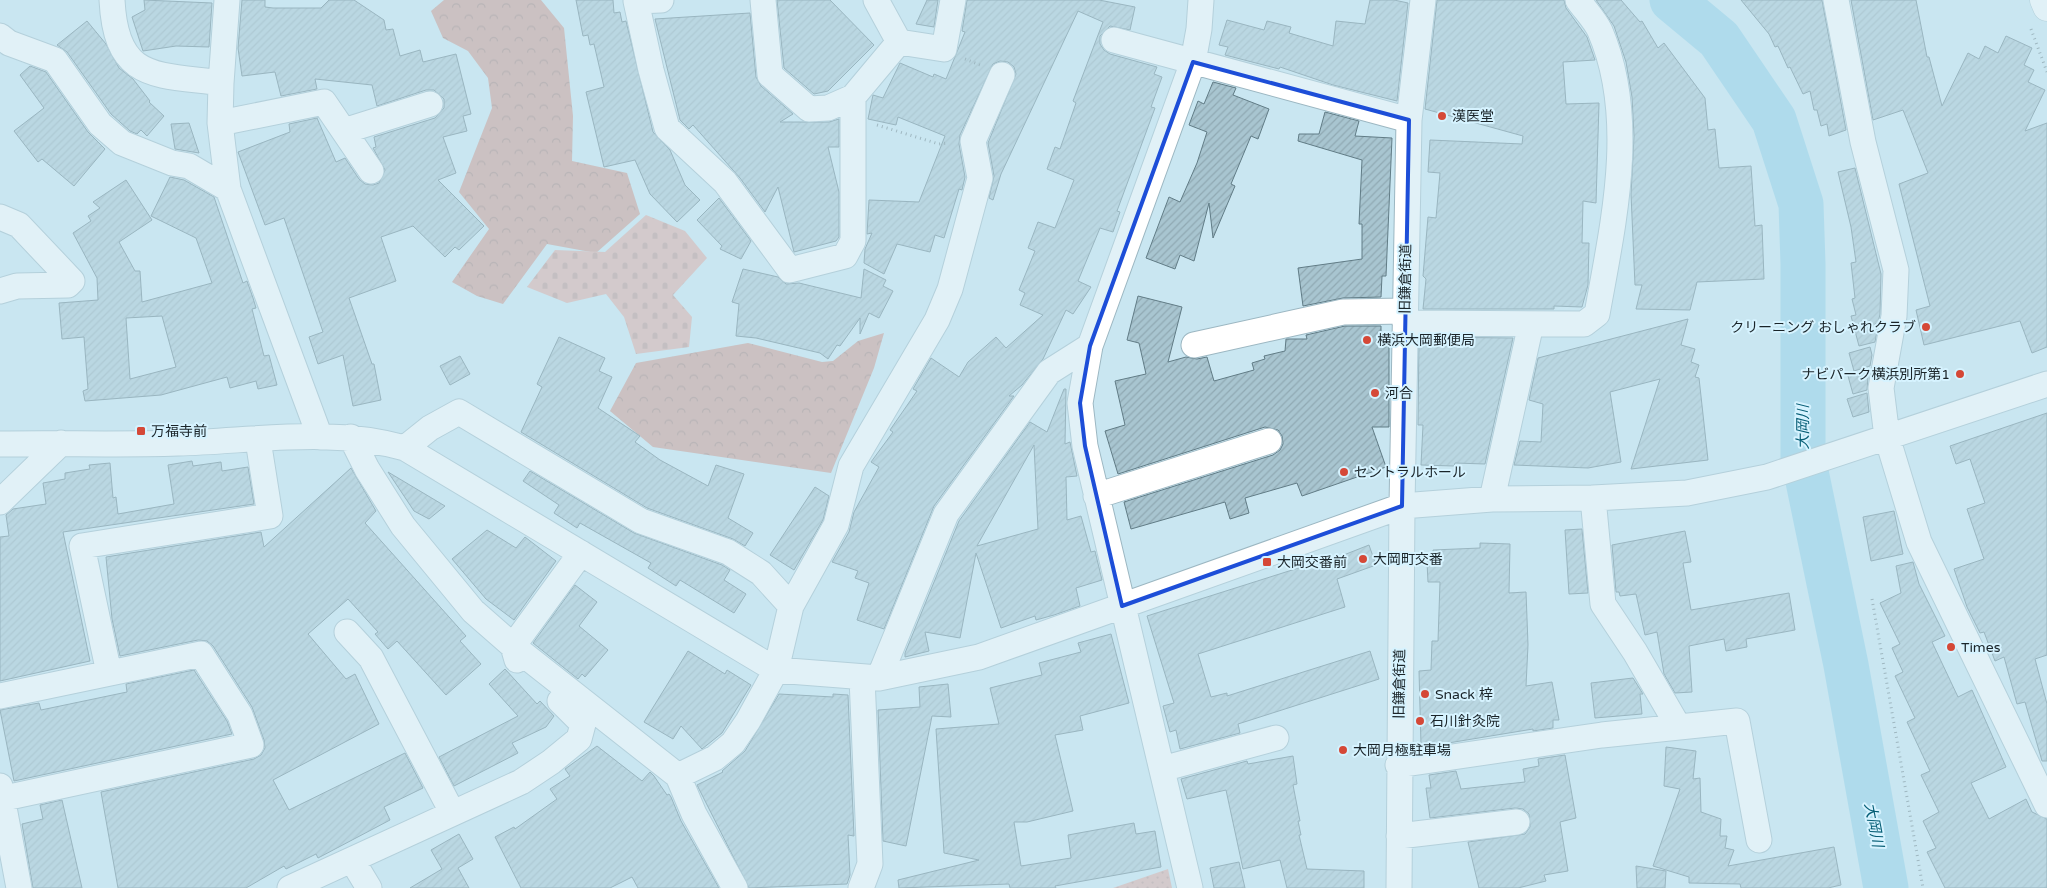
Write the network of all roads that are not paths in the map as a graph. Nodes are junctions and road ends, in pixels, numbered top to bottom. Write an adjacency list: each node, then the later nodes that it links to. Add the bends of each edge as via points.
1 (112, 0): 18 (street, via 113,20 121,49 138,67 157,75)
2 (227, 0): 18 (street)
3 (662, 0): 20 (street, via 636,1 667,128 725,182 790,270 845,256 853,241)
4 (763, 0): 20 (street, via 770,75 809,109)
5 (876, 0): 15 (street)
6 (953, 0): 15 (street, via 944,49)
7 (1201, 0): 16 (street, via 1200,29)
8 (1423, 0): 21 (street, 旧鎌倉街道)
9 (1578, 0): 29 (street, via 1600,30 1619,94 1617,205 1597,314 1584,324)
10 (1836, 0): 35 (street, via 1863,142 1896,270 1894,316 1881,388)
11 (2044, 0): 12 (main road)
12 (2039, 17)
13 (0, 36): 25 (street, via 9,43 55,60 100,124 122,143 188,166)
14 (1114, 40): 16 (street)
15 (899, 42): 20 (street)
16 (1193, 62): 21 (street); 31 (street)
17 (1002, 75): 47 (street, via 973,141 980,178 950,289 937,320 851,466 836,525)
18 (221, 83): 22 (street)
19 (430, 104): 23 (street)
20 (853, 107)
21 (1409, 120): 28 (street, 旧鎌倉街道)
22 (220, 123): 23 (street, via 324,102); 25 (street)
23 (344, 131): 24 (street)
24 (371, 171)
25 (228, 189): 33 (street)
26 (0, 217): 27 (street, via 18,225 72,281 68,285 17,286)
27 (0, 291)
28 (1405, 317): 29 (street); 30 (street, via 1343,312); 45 (street, 旧鎌倉街道)
29 (1530, 324): 43 (street)
30 (1194, 345)
31 (1090, 346): 41 (street, via 1080,403 1084,446); 53 (street, via 1050,372 946,514)
32 (2047, 385): 35 (street)
33 (320, 437): 34 (street); 36 (street)
34 (352, 437): 40 (street); 50 (street, via 367,469 403,526 473,611)
35 (1887, 437): 42 (street, via 1766,477 1687,493); 61 (street, via 1919,542)
36 (258, 440): 38 (street); 52 (street, via 270,516 82,546)
37 (1269, 441): 41 (street)
38 (61, 443): 39 (street); 44 (street)
39 (0, 444)
40 (405, 448): 46 (street); 47 (street, via 430,428 459,412 641,522 728,552 761,573)
41 (1096, 496): 48 (street)
42 (1593, 498): 43 (street); 55 (street, via 1603,604)
43 (1492, 499): 45 (street)
44 (0, 502)
45 (1402, 506): 48 (street); 57 (street, 旧鎌倉街道)
46 (581, 554): 50 (street); 51 (street)
47 (792, 606): 51 (street)
48 (1122, 606): 53 (street, via 979,657); 58 (street)
49 (347, 632): 62 (street, via 370,658)
50 (513, 646): 59 (street); 62 (street, via 515,659 584,724 579,739 521,782)
51 (776, 670): 53 (street); 59 (street, via 733,743 715,758)
52 (109, 673): 54 (street); 60 (street, via 201,654 240,715 251,745)
53 (871, 678): 71 (street, via 870,864)
54 (0, 696)
55 (1678, 726): 57 (street); 65 (street, via 1737,721)
56 (1276, 738): 58 (street)
57 (1398, 765): 64 (street, 旧鎌倉街道)
58 (1162, 769): 72 (street)
59 (678, 776): 70 (street, via 694,814)
60 (1, 794): 68 (street)
61 (2047, 805)
62 (452, 812): 66 (street)
63 (1517, 822): 64 (street)
64 (1399, 836): 73 (street, 旧鎌倉街道)
65 (1759, 840)
66 (352, 860): 67 (street); 69 (street)
67 (294, 887)
68 (19, 888)
69 (369, 888)
70 (735, 888)
71 (860, 888)
72 (1190, 888)
73 (1399, 888)

